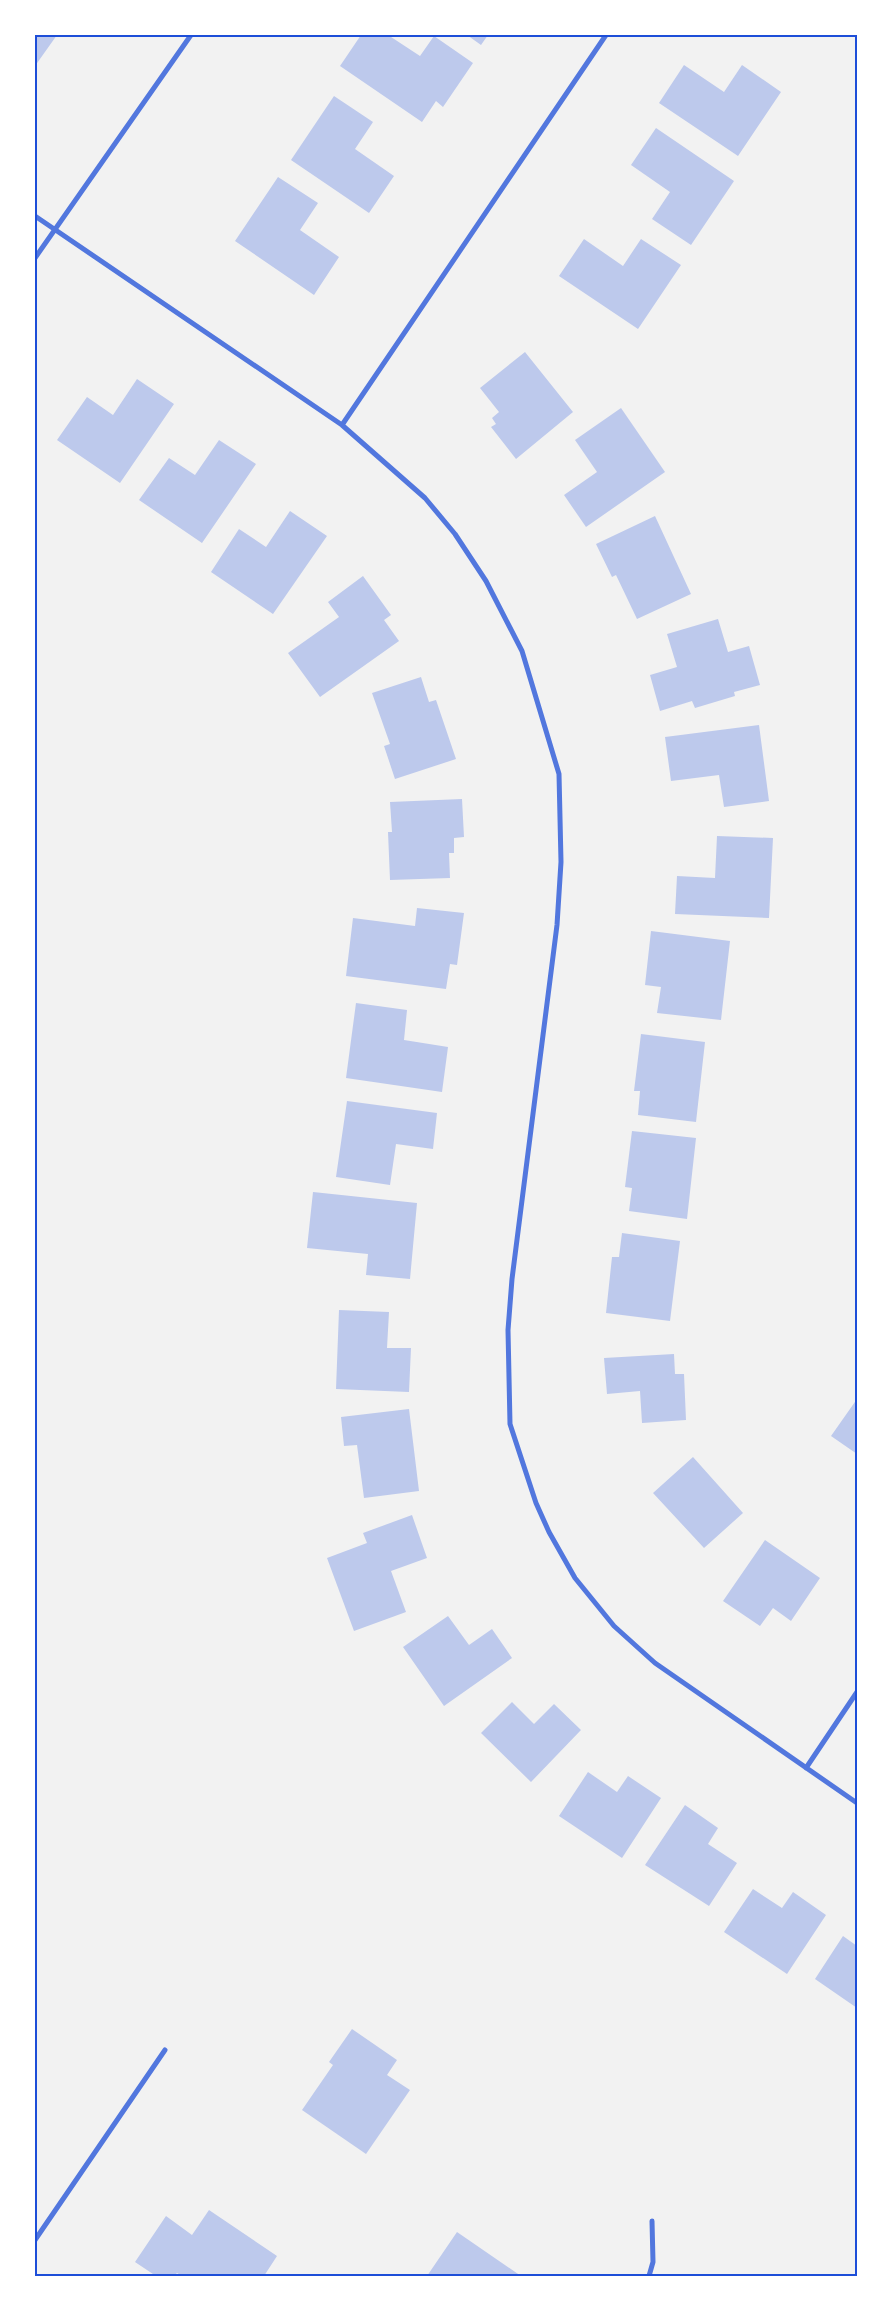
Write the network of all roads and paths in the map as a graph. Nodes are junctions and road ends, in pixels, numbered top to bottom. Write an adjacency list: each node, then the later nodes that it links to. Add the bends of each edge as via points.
1 (191, 35): 4 (street)
2 (606, 35): 6 (street)
3 (35, 216): 4 (street)
4 (55, 230): 5 (street); 6 (street)
5 (35, 258)
6 (342, 425): 8 (street, via 425,498 455,534 486,581 522,651 559,774 561,862 557,925 508,1330 510,1424 536,1503 548,1532 575,1578 614,1626 655,1663)
7 (857, 1692): 8 (street)
8 (806, 1768): 9 (street)
9 (857, 1803)
10 (165, 2050): 12 (street)
11 (652, 2221): 13 (street)
12 (35, 2240)
13 (650, 2276)

